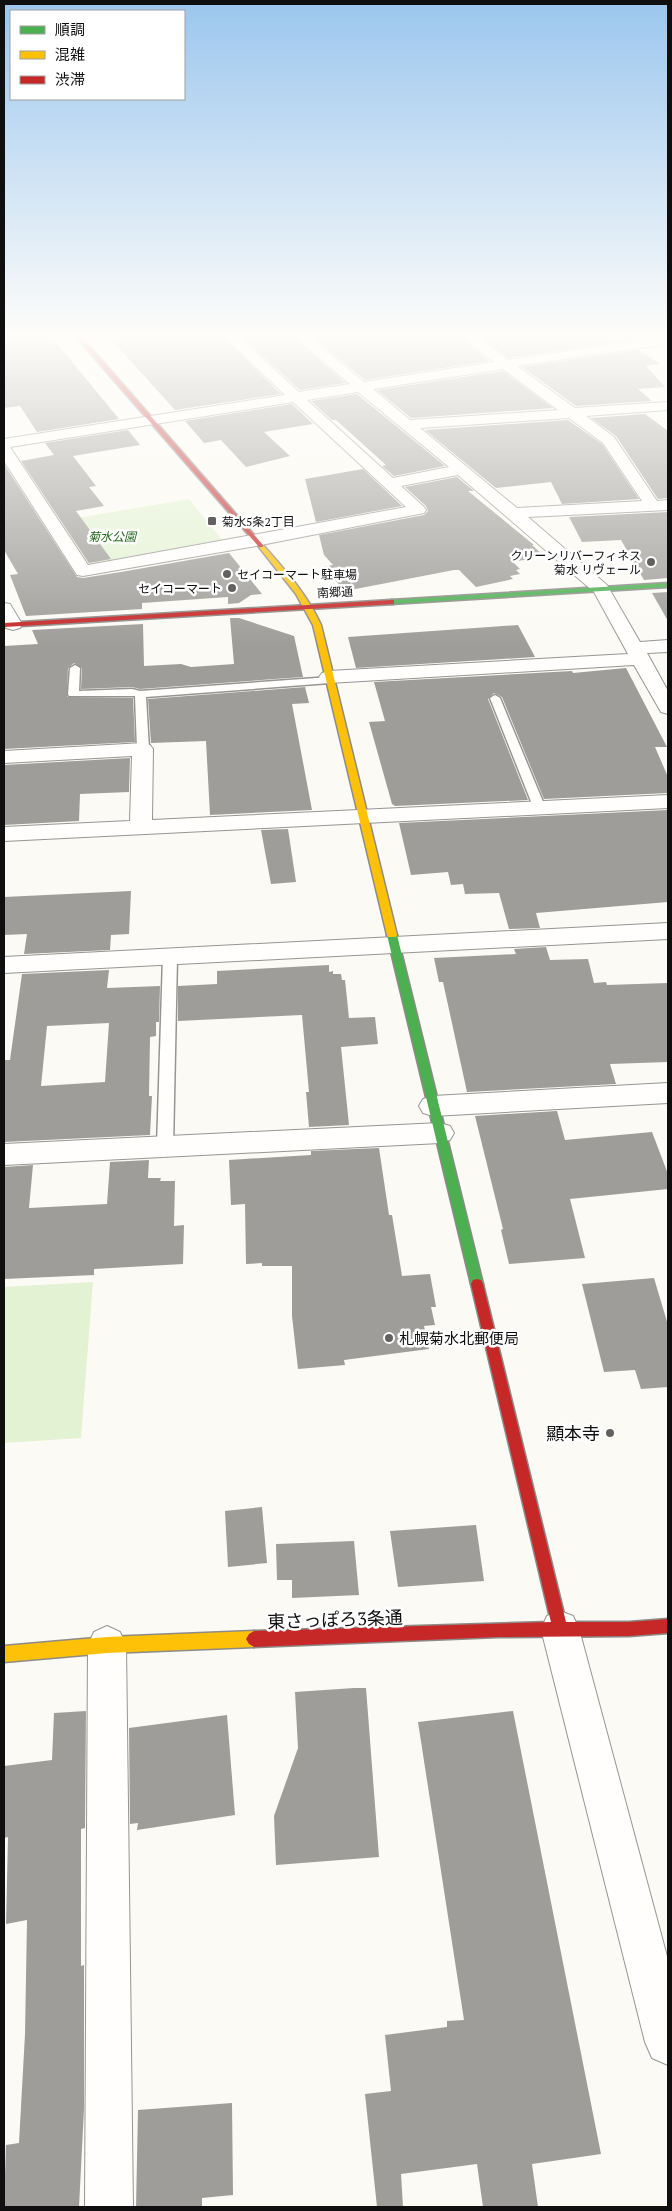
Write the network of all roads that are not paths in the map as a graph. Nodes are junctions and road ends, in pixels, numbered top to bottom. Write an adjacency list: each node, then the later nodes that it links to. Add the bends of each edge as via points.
1 (27, 439): 6 (street)
2 (168, 439): 12 (street)
3 (343, 439): 9 (street)
4 (424, 439): 8 (street)
5 (608, 439): 10 (street)
6 (4, 443)
7 (4, 449): 12 (street, via 83,571)
8 (460, 470): 9 (street); 11 (street)
9 (391, 483): 12 (street, via 418,510)
10 (660, 505): 11 (street)
11 (513, 513): 14 (street)
12 (256, 541): 15 (street)
13 (668, 585): 14 (street, 南郷通)
14 (601, 589): 15 (street, 南郷通); 19 (street)
15 (310, 607): 17 (street, 南郷通); 21 (street)
16 (4, 608): 17 (street)
17 (8, 625)
18 (668, 646): 19 (street)
19 (638, 654): 21 (street); 24 (street)
20 (75, 668): 22 (lane, via 73,694)
21 (329, 679): 22 (lane); 29 (street)
22 (140, 694): 25 (lane)
23 (495, 698): 28 (lane)
24 (668, 706)
25 (143, 749): 26 (street); 30 (street)
26 (4, 757)
27 (668, 802): 28 (street)
28 (540, 809): 29 (street)
29 (364, 818): 30 (street); 33 (street)
30 (141, 827): 31 (street)
31 (4, 834)
32 (668, 931): 33 (street)
33 (396, 946): 34 (street); 37 (street)
34 (170, 957): 35 (street); 39 (lane)
35 (4, 965)
36 (668, 1093): 37 (street)
37 (433, 1106): 38 (street)
38 (440, 1133): 39 (street); 42 (street)
39 (165, 1147): 40 (street)
40 (4, 1155)
41 (668, 1626): 42 (street, 東さっぽろ3条通)
42 (560, 1629): 43 (street, 東さっぽろ3条通); 45 (street)
43 (107, 1645): 44 (street, 東さっぽろ3条通); 46 (street)
44 (4, 1654)
45 (668, 2042)
46 (109, 2207)

